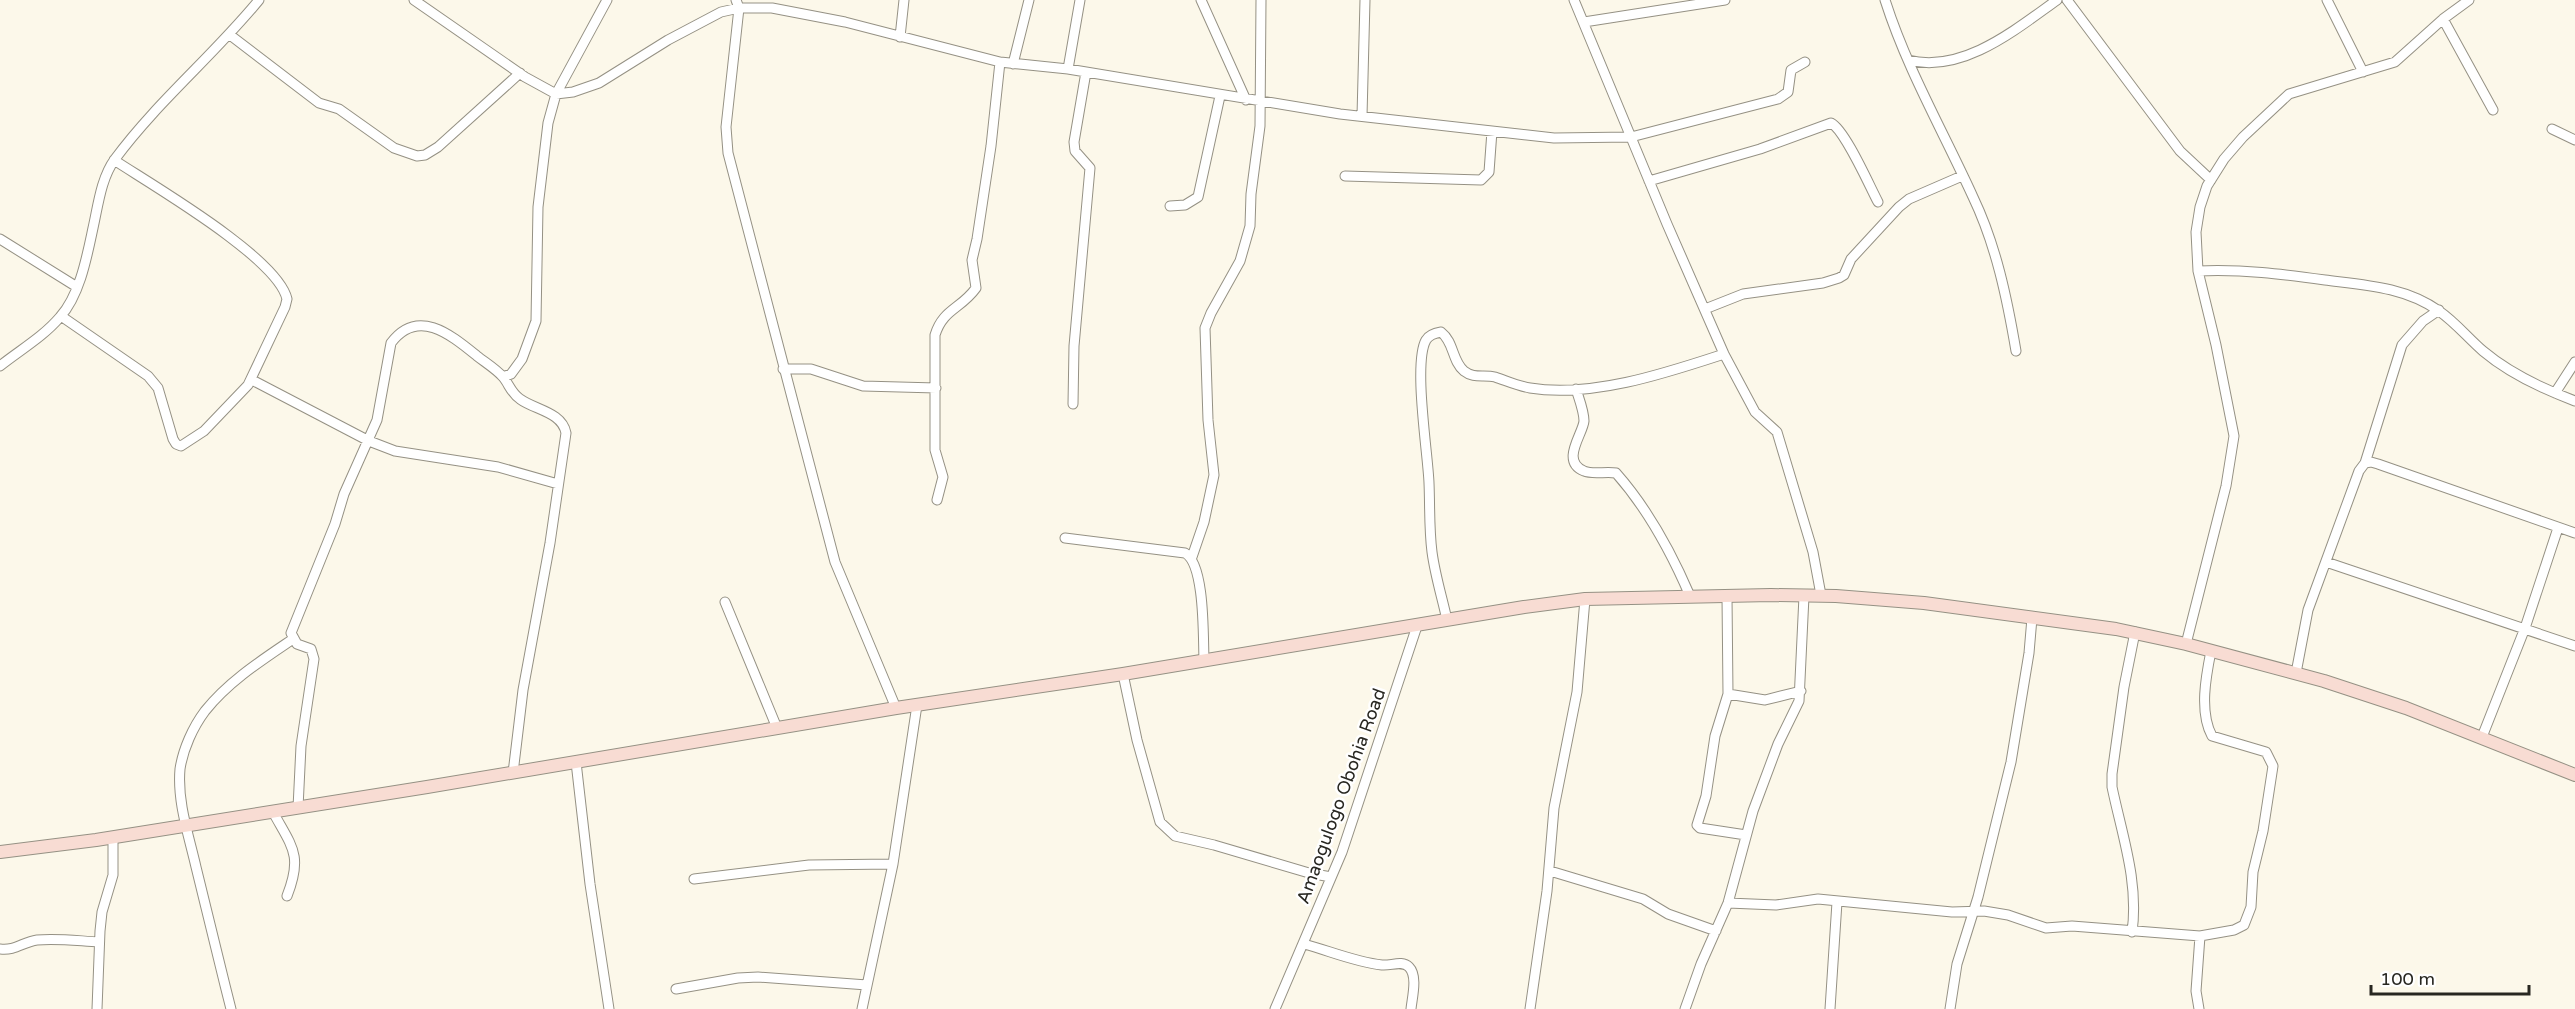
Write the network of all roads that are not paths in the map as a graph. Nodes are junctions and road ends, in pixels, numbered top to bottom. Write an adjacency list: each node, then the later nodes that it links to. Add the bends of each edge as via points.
1 (259, 0): 20 (street)
2 (414, 0): 29 (street)
3 (607, 0): 30 (street)
4 (904, 0): 21 (street)
5 (1029, 0): 25 (street)
6 (1080, 0): 26 (street)
7 (1201, 0): 32 (street)
8 (1261, 0): 33 (street)
9 (1365, 0): 35 (street)
10 (1574, 0): 19 (street)
11 (1725, 0): 19 (street)
12 (1885, 0): 22 (street)
13 (2057, 0): 22 (street, via 2002,37 1948,63)
14 (2067, 0): 43 (street, via 2180,151)
15 (2327, 0): 28 (street)
16 (2469, 0): 18 (street)
17 (737, 4): 21 (street, via 811,15); 30 (street, via 598,82); 57 (street, via 726,127 728,153)
18 (2443, 19): 28 (street, via 2396,62); 34 (street)
19 (1584, 22): 38 (street)
20 (230, 35): 29 (street, via 319,103 339,109 409,155 425,154 438,147); 40 (street)
21 (900, 37): 23 (street)
22 (1908, 60): 42 (street)
23 (1000, 62): 25 (street); 60 (street, via 972,260 976,288 939,322 935,335)
24 (1805, 62): 38 (street, via 1791,70 1784,96)
25 (1012, 64): 26 (street)
26 (1068, 69): 27 (street)
27 (1086, 72): 31 (street); 64 (street, via 1074,142 1075,151 1090,168 1074,346)
28 (2363, 72): 43 (street, via 2289,94 2242,137)
29 (520, 73): 30 (street)
30 (556, 94): 58 (street, via 548,123 538,207 536,321 522,359 511,374)
31 (1220, 96): 32 (street); 46 (street, via 1198,197 1185,205)
32 (1246, 100): 33 (street)
33 (1260, 103): 35 (street); 72 (street, via 1250,226 1240,261 1206,328 1208,420 1214,475)
34 (2493, 110)
35 (1362, 116): 37 (street)
36 (2552, 129): 39 (street)
37 (1492, 131): 38 (street, via 1579,139); 41 (street, via 1489,172 1481,180)
38 (1631, 138): 44 (street)
39 (2575, 140)
40 (114, 160): 49 (street, via 99,198); 59 (street, via 232,238 286,293 285,307)
41 (1345, 176)
42 (1962, 176): 50 (street, via 1899,207 1851,258 1839,278 1743,294); 53 (street, via 1974,198 2001,275)
43 (2211, 180): 48 (street, via 2200,207 2196,232)
44 (1649, 181): 45 (street, via 1760,149 1831,123 1843,137); 50 (street)
45 (1878, 202)
46 (1170, 206)
47 (0, 239): 49 (street)
48 (2198, 271): 51 (street, via 2245,270 2370,285 2414,297); 86 (street, via 2234,436 2226,486)
49 (76, 287): 52 (street)
50 (1705, 309): 54 (street)
51 (2439, 310): 62 (street, via 2500,364); 66 (street, via 2423,321 2402,345)
52 (61, 316): 56 (street); 59 (street, via 148,376 158,388 173,439 181,446 204,431)
53 (2016, 351)
54 (1724, 354): 61 (street, via 1645,377); 75 (street, via 1755,412 1777,432 1814,552)
55 (2575, 362): 62 (street)
56 (0, 366)
57 (783, 369): 60 (street, via 811,369 863,387); 95 (street, via 836,562)
58 (503, 377): 65 (street, via 442,332 419,325 408,327 391,343 377,420); 67 (street, via 520,399 539,407 565,427)
59 (252, 380): 65 (street)
60 (936, 388): 68 (street, via 934,450 943,477)
61 (1576, 389): 76 (street, via 1584,418 1575,441 1575,461 1586,472 1616,473 1628,487 1656,530); 81 (street, via 1532,388 1488,376 1474,377 1463,371 1449,338 1442,332 1426,339 1422,397 1430,533)
62 (2555, 393): 63 (street)
63 (2575, 401)
64 (1073, 404)
65 (369, 441): 67 (street, via 395,451 498,467); 85 (street, via 292,627)
66 (2365, 463): 69 (street, via 2379,464); 73 (street)
67 (558, 483): 99 (street)
68 (937, 500)
69 (2558, 528): 70 (street); 83 (street)
70 (2575, 533)
71 (1065, 538): 72 (street)
72 (1192, 557): 89 (street, via 1200,593)
73 (2326, 562): 83 (street); 90 (street, via 2304,625)
74 (1804, 596): 75 (street); 77 (street); 92 (street)
75 (1821, 596): 80 (street, via 1879,598)
76 (1690, 597): 77 (street); 78 (street)
77 (1727, 597): 93 (street)
78 (1585, 599): 81 (street); 108 (street, via 1573,718 1554,808)
79 (725, 602): 96 (street)
80 (2031, 618): 84 (street); 114 (street, via 2011,762)
81 (1448, 620): 82 (street)
82 (1417, 626): 89 (street); 109 (street, Amaogulogo Obohia Road)
83 (2525, 628): 87 (street); 97 (street)
84 (2135, 632): 86 (street); 116 (street, via 2112,774 2134,896)
85 (293, 639): 101 (street, via 311,649 315,659 301,746); 103 (street, via 250,668 204,712 180,769)
86 (2186, 644): 88 (street)
87 (2575, 646)
88 (2211, 651): 90 (street); 117 (street, via 2205,703 2212,736 2266,752 2273,766 2253,872 2249,916 2244,925 2234,930)
89 (1204, 659): 91 (street)
90 (2296, 673): 97 (street)
91 (1123, 674): 94 (street); 109 (street, via 1137,740 1165,829 1175,836)
92 (1801, 691): 93 (street, via 1766,700); 104 (street)
93 (1728, 694): 104 (street, via 1697,825)
94 (917, 705): 95 (street); 107 (street)
95 (896, 708): 96 (street)
96 (777, 728): 98 (street)
97 (2482, 737): 100 (street)
98 (576, 762): 99 (street); 125 (street)
99 (513, 773): 101 (street)
100 (2575, 775)
101 (298, 808): 102 (street)
102 (273, 812): 103 (street); 111 (street, via 296,859)
103 (186, 825): 105 (street); 124 (street)
104 (1746, 835): 113 (street)
105 (113, 837): 106 (street); 118 (street, via 113,875 102,912)
106 (0, 852)
107 (893, 864): 110 (street, via 809,865); 121 (street)
108 (1550, 871): 115 (street, via 1643,899 1668,914); 129 (street)
109 (1332, 877): 119 (street, Amaogulogo Obohia Road)
110 (694, 879)
111 (287, 896)
112 (1837, 902): 113 (street, via 1818,899 1776,905); 114 (street); 131 (street)
113 (1728, 903): 115 (street)
114 (1973, 912): 116 (street, via 2008,915 2046,928 2072,926); 132 (street, via 1957,964)
115 (1716, 931): 130 (street)
116 (2132, 932): 117 (street)
117 (2200, 936): 133 (street, via 2196,991)
118 (99, 942): 120 (street, via 45,939); 123 (street)
119 (1304, 944): 127 (street, Amaogulogo Obohia Road); 128 (street, via 1365,963 1403,963 1413,976)
120 (0, 950)
121 (867, 985): 122 (street, via 758,977); 126 (street)
122 (676, 989)
123 (97, 1009)
124 (231, 1009)
125 (609, 1009)
126 (862, 1009)
127 (1275, 1009)
128 (1411, 1009)
129 (1530, 1009)
130 (1685, 1009)
131 (1830, 1009)
132 (1950, 1009)
133 (2199, 1009)

